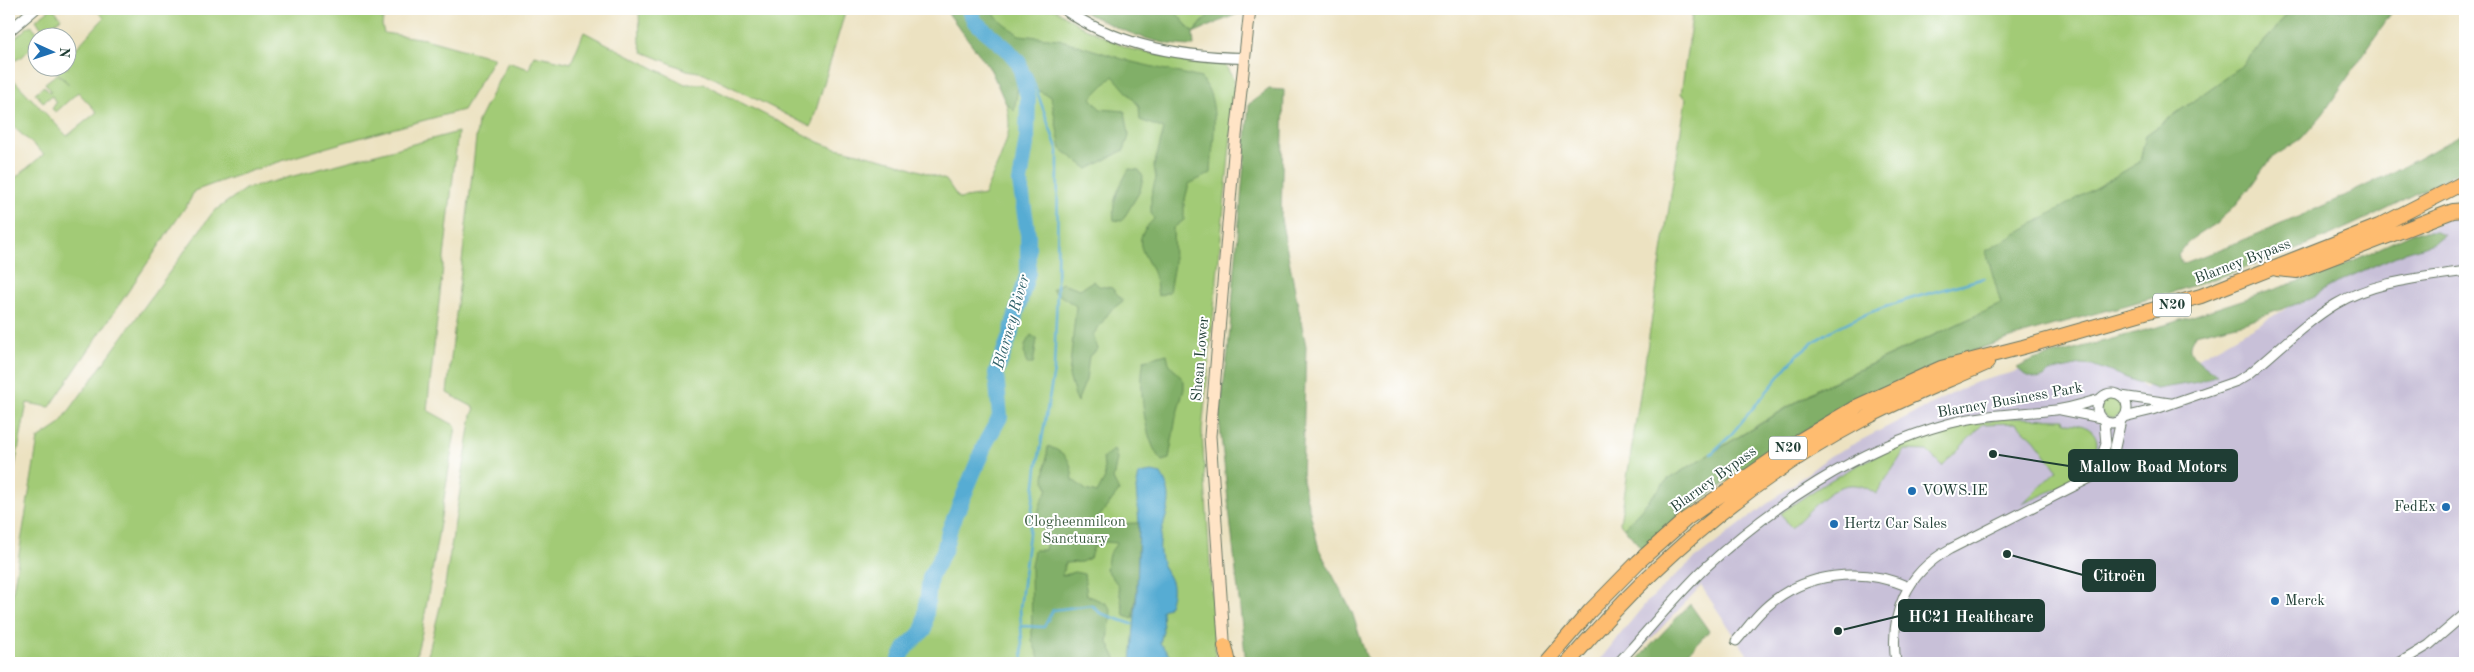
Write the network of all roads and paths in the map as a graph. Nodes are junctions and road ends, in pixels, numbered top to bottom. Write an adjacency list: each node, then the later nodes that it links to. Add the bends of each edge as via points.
1 (35, 9): 4 (street)
2 (1064, 9): 5 (street, via 1106,32 1148,47)
3 (1250, 9): 5 (main road, Shean Lower)
4 (9, 31)
5 (1244, 58): 23 (main road, Shean Lower, via 1210,436)
6 (2465, 182): 9 (highway, Blarney Bypass / N20, via 2379,226)
7 (2465, 210): 9 (highway, via 2453,210 2297,271)
8 (2465, 265): 11 (street)
9 (2274, 268): 12 (highway, Blarney Bypass / N20, via 2201,296)
10 (2465, 271): 11 (street)
11 (2442, 275): 15 (street, via 2403,280 2348,298 2313,319 2237,382)
12 (2023, 347): 25 (highway, Blarney Bypass / N20, via 1941,368 1858,406 1799,440 1686,519 1590,611); 26 (highway, Blarney Bypass / N20, via 1862,420 1796,458 1696,532 1627,596)
13 (2121, 396): 14 (street, via 2108,394); 15 (street); 18 (street, via 2127,406)
14 (2100, 399): 16 (street, Blarney Business Park); 17 (street, via 2097,409)
15 (2170, 403): 18 (street)
16 (2058, 410): 17 (street); 27 (street, Blarney Business Park, via 1990,416 1947,424 1898,441 1839,469 1774,511 1706,568)
17 (2102, 419): 18 (street, via 2115,423); 19 (street, via 2106,444)
18 (2122, 419): 19 (street, via 2114,452)
19 (2095, 475): 20 (street, via 1937,556)
20 (1909, 587): 22 (street, via 1870,575 1845,574 1823,578 1800,586 1764,608); 28 (street, via 1894,624)
21 (2465, 614): 29 (street, via 2433,642)
22 (1736, 641)
23 (1225, 646): 24 (highway)
24 (1227, 663)
25 (1545, 663)
26 (1568, 663)
27 (1618, 663)
28 (1896, 663)
29 (2399, 663)

